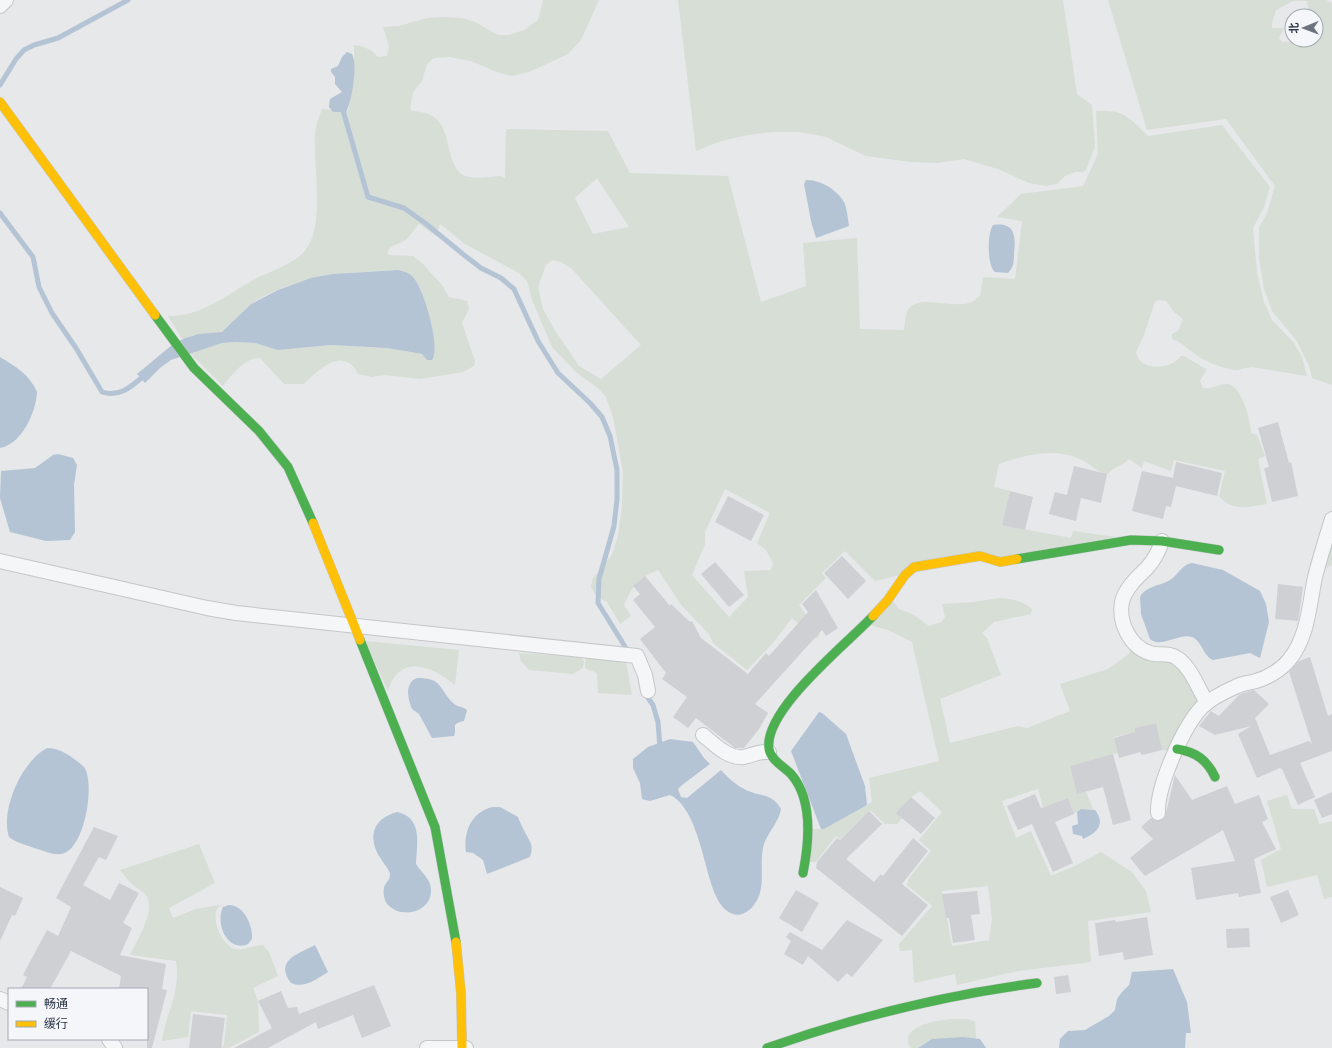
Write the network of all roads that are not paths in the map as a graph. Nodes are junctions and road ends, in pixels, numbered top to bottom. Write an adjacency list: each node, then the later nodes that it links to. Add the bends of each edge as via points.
1 (6, 0): 2 (street)
2 (0, 6)
3 (0, 102): 8 (street, via 178,347 199,373 259,431 288,467)
4 (1332, 519): 10 (street, via 1315,577 1306,626 1298,646 1288,661 1273,673 1235,687)
5 (1162, 541): 6 (street); 10 (street, via 1155,558 1122,600 1123,621 1127,633 1138,647 1151,654 1167,654 1177,658); 13 (street, via 1131,540 1000,562 979,556 914,567 885,603 788,703 771,729)
6 (1219, 550)
7 (0, 561): 8 (street, via 207,608)
8 (353, 625): 9 (street, via 637,656 646,675); 19 (street, via 435,827 456,950)
9 (648, 691)
10 (1207, 703): 12 (street, via 1192,720)
11 (703, 734): 13 (street, via 726,753 737,757 762,751)
12 (1177, 749): 14 (street, via 1201,756); 15 (street, via 1161,787)
13 (769, 752): 16 (street, via 774,760 793,776 802,796 807,829 806,863)
14 (1215, 777)
15 (1158, 813)
16 (803, 873)
17 (1037, 983): 22 (street, via 901,1006)
18 (110, 1040): 20 (street)
19 (464, 1047): 21 (street)
20 (116, 1048)
21 (427, 1048)
22 (767, 1048)

